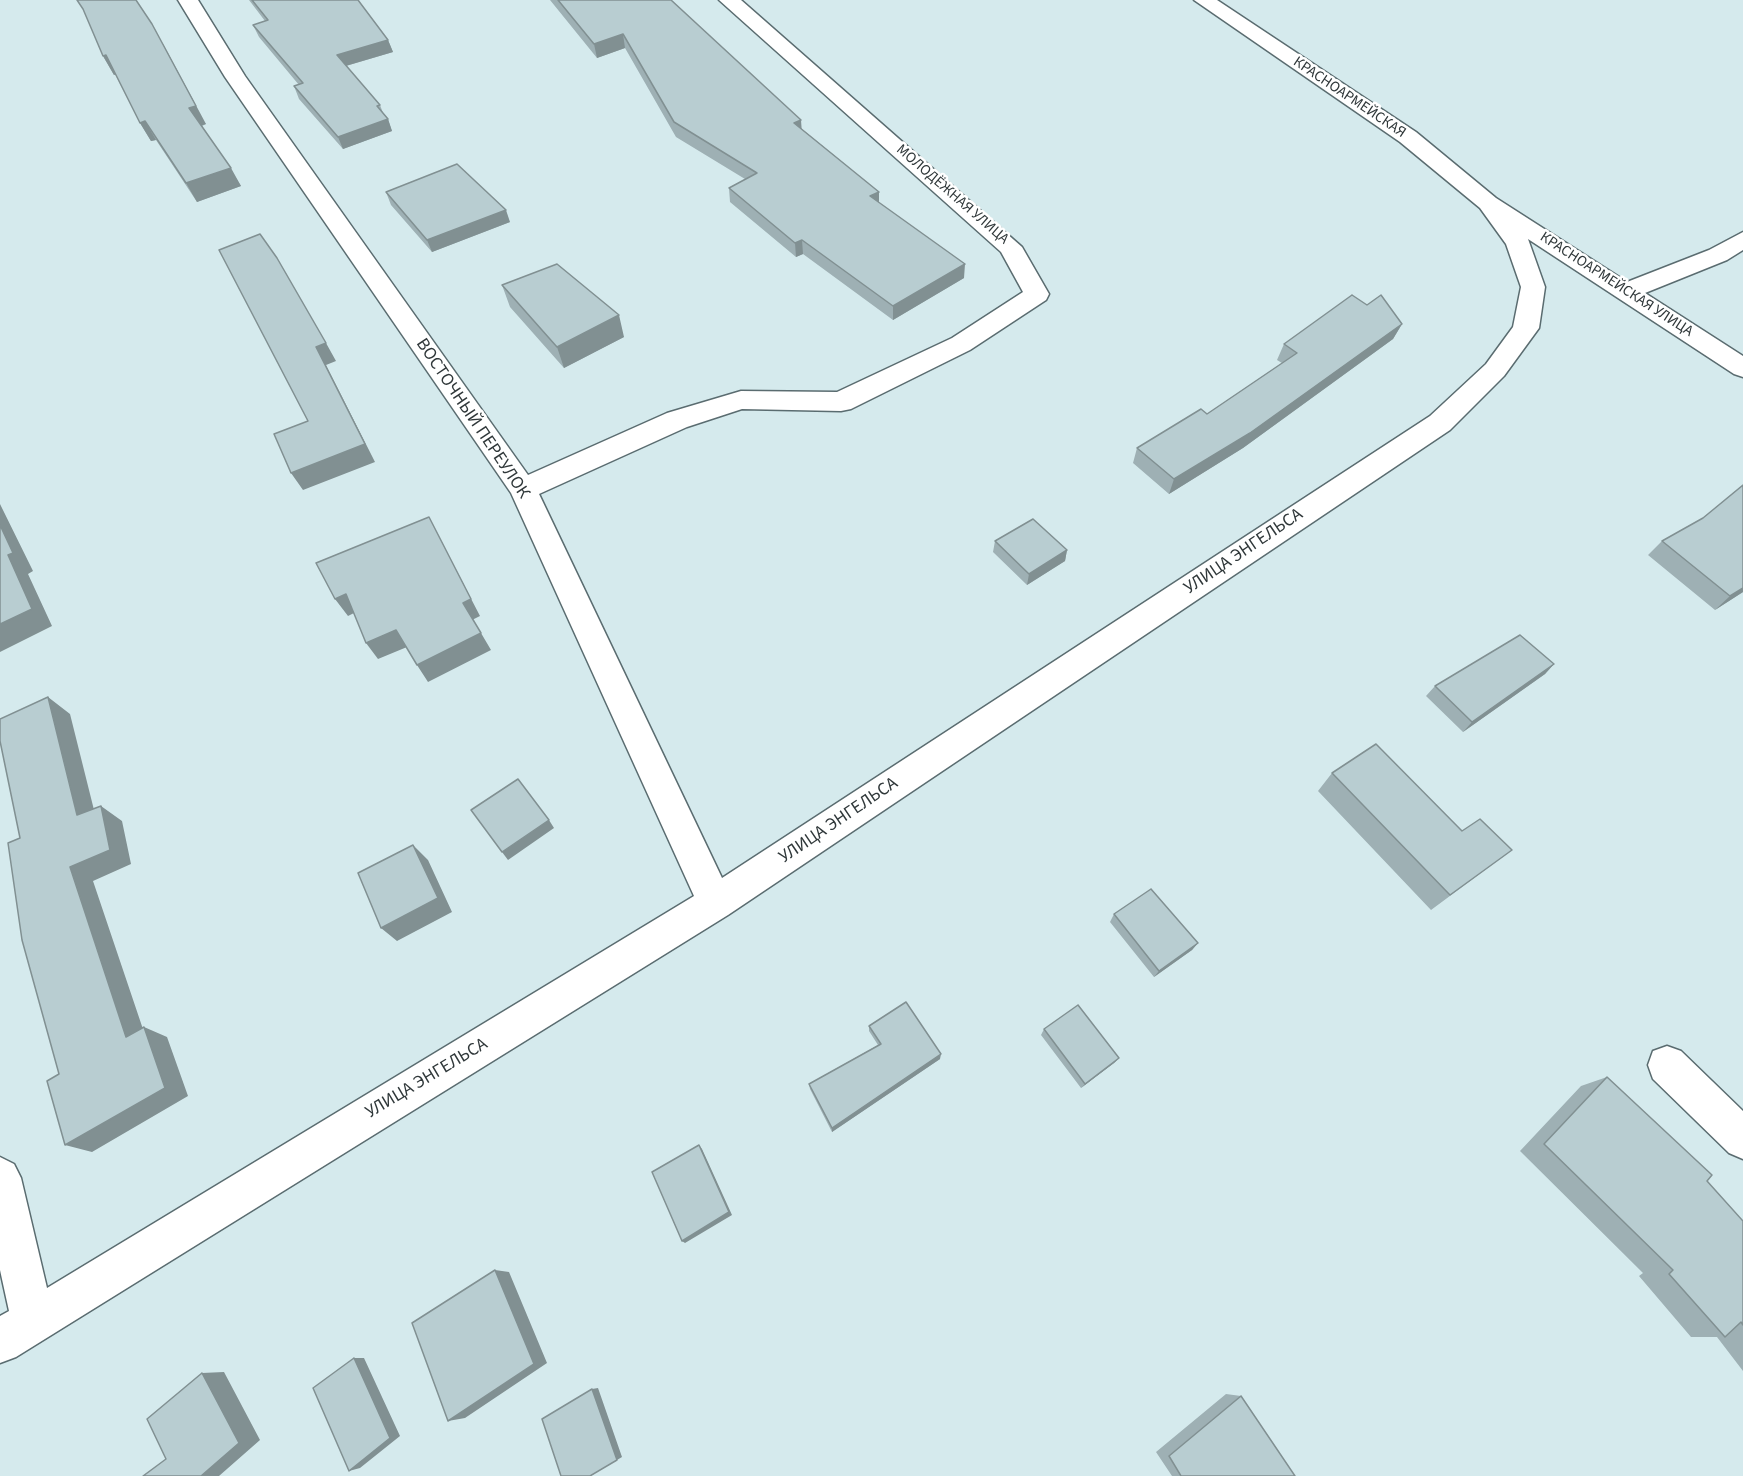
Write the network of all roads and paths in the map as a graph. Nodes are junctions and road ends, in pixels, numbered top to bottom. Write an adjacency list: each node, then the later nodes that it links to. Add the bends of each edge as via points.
1 (188, 0): 8 (street, ВОСТОЧНЫЙ ПЕРЕУЛОК, via 235,77)
2 (729, 0): 8 (street, МОЛОДЁЖНАЯ УЛИЦА, via 1010,247 1037,294 961,344 841,402 741,400 677,420)
3 (1215, 2): 4 (street, КРАСНОАРМЕЙСКАЯ, via 1408,137)
4 (1488, 204): 6 (street, КРАСНОАРМЕЙСКАЯ УЛИЦА); 9 (street, УЛИЦА ЭНГЕЛЬСА, via 1518,243 1533,287 1526,327 1495,370 1440,423)
5 (1743, 240): 6 (street, via 1718,255)
6 (1627, 291): 7 (street, КРАСНОАРМЕЙСКАЯ УЛИЦА)
7 (1743, 368)
8 (523, 489): 9 (street, ВОСТОЧНЫЙ ПЕРЕУЛОК)
9 (715, 903): 13 (street, УЛИЦА ЭНГЕЛЬСА)
10 (1667, 1065): 11 (street)
11 (1743, 1139)
12 (0, 1178): 13 (street)
13 (17, 1331)

